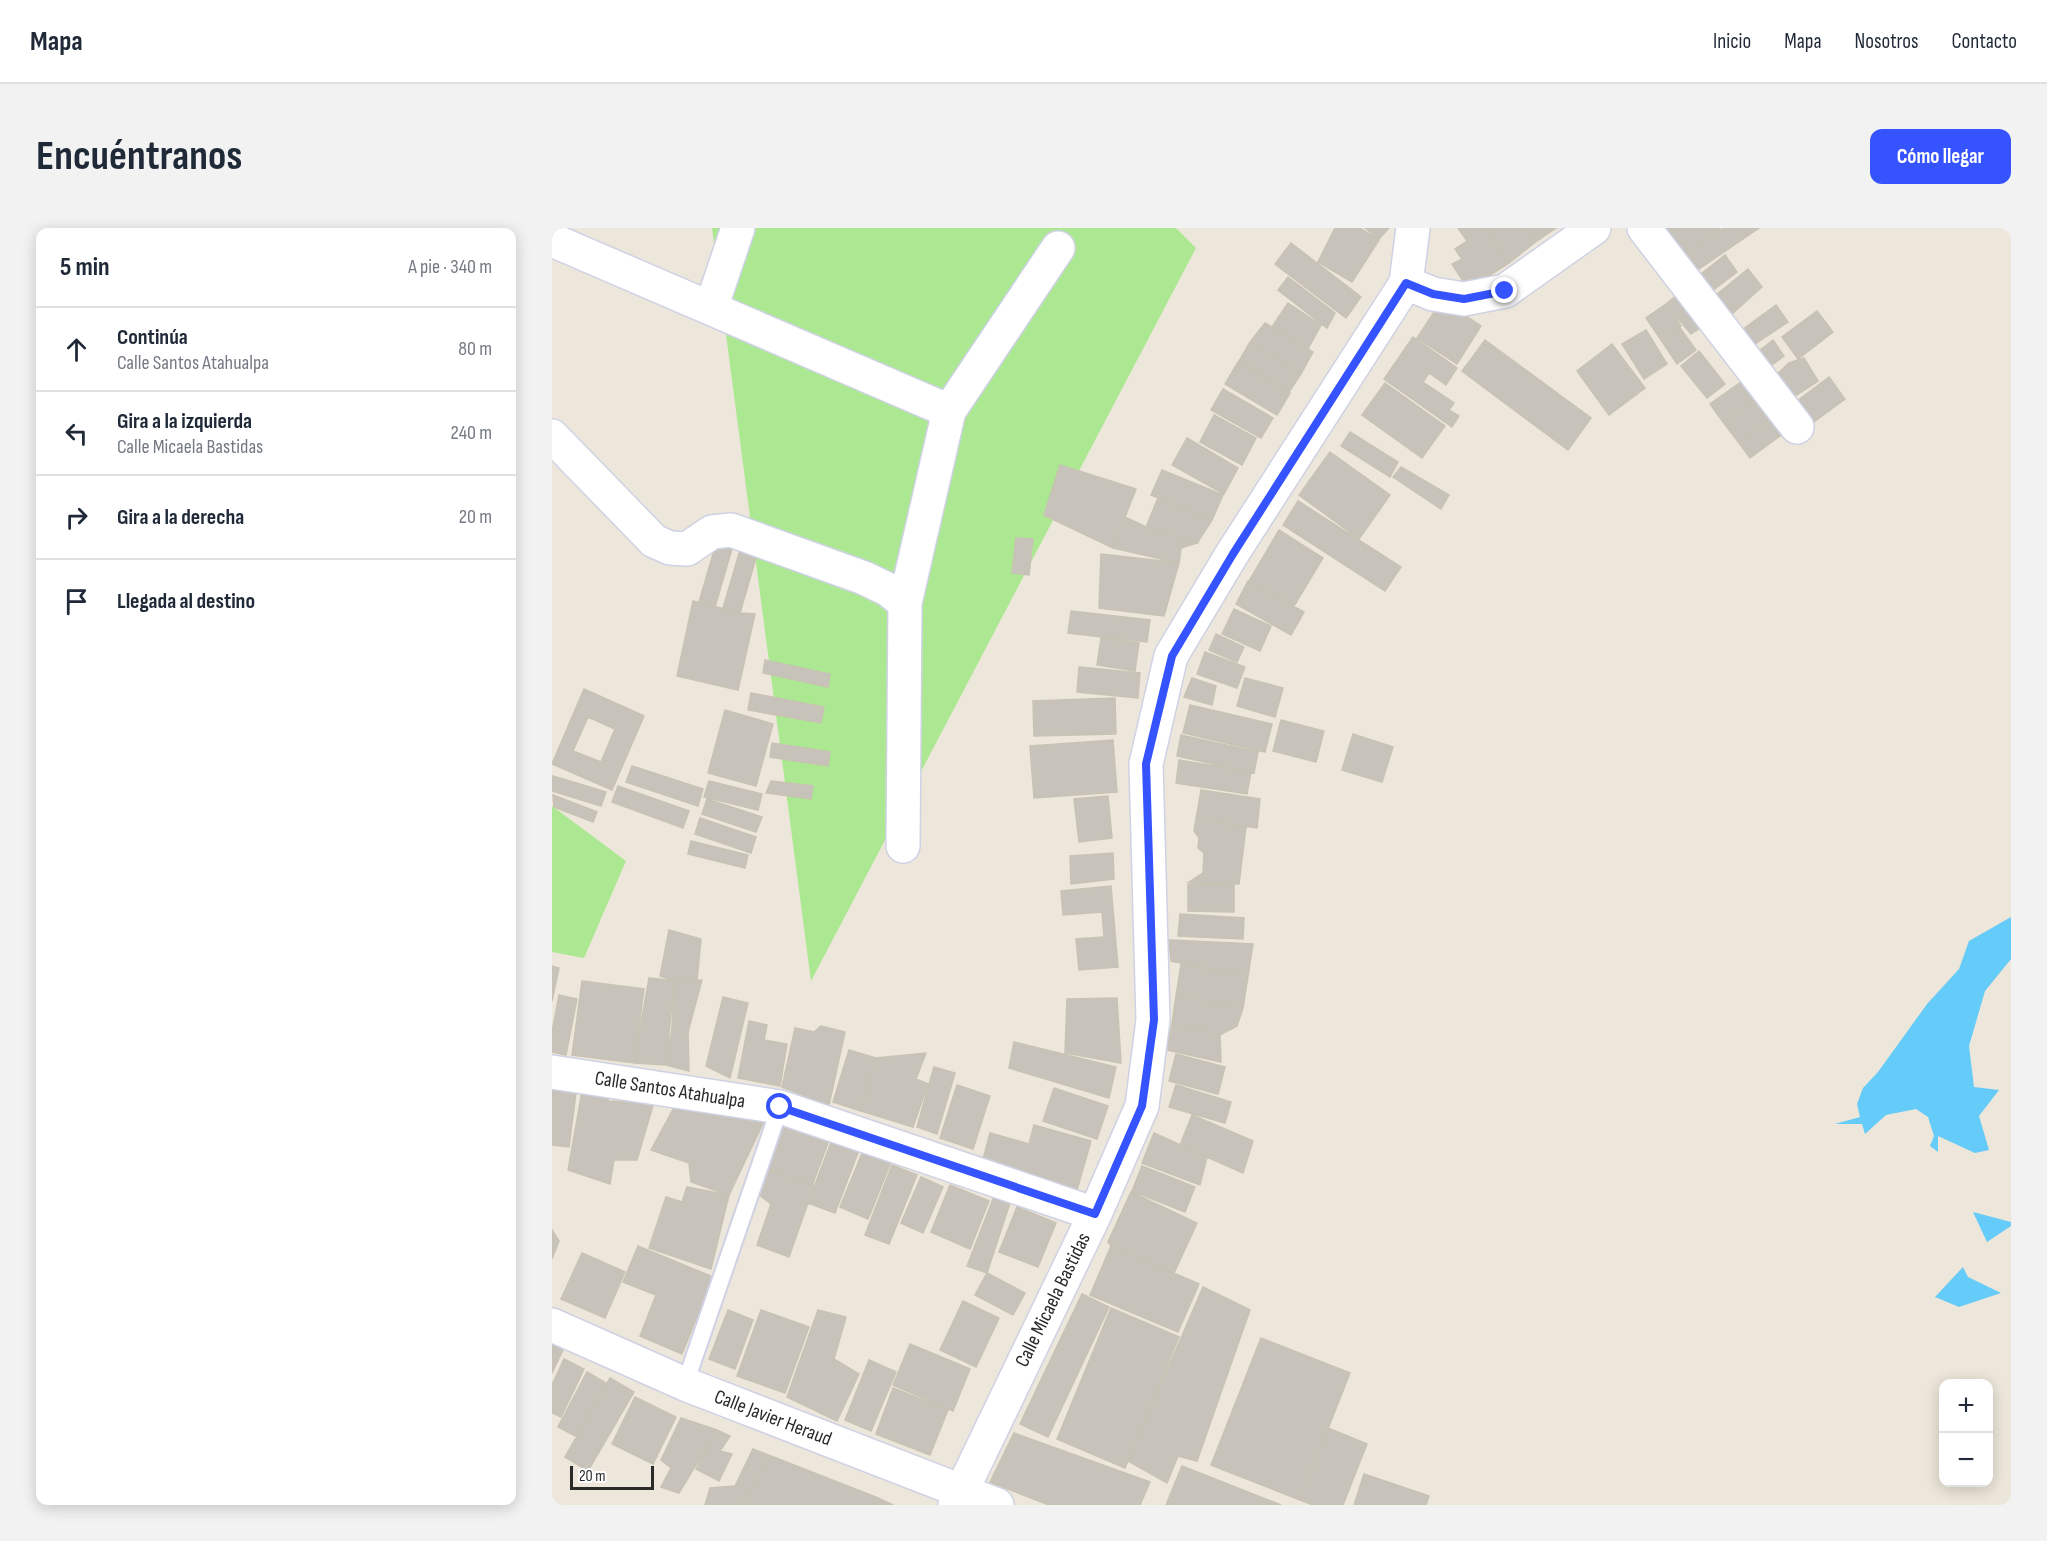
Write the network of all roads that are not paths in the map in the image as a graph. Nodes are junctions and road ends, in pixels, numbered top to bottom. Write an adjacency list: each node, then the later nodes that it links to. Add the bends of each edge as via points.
1 (738, 228): 8 (street)
2 (1413, 228): 7 (street, Calle Micaela Bastidas)
3 (1594, 228): 7 (street, via 1505,291 1464,299 1433,294)
4 (1644, 228): 10 (street)
5 (552, 240): 8 (street)
6 (1058, 248): 9 (street)
7 (1406, 283): 16 (street, Calle Micaela Bastidas, via 1172,656 1146,764 1154,1020 1144,1095)
8 (711, 308): 9 (street)
9 (949, 411): 12 (street)
10 (1797, 427)
11 (552, 436): 12 (street, via 654,541 670,548 687,549 712,532 731,530 864,579)
12 (905, 603): 13 (street)
13 (903, 846)
14 (552, 1072): 15 (street, Calle Santos Atahualpa)
15 (780, 1107): 16 (street, Calle Santos Atahualpa); 18 (lane)
16 (1095, 1214): 19 (street, Calle Micaela Bastidas)
17 (552, 1325): 18 (street, Calle Javier Heraud)
18 (685, 1384): 19 (street, Calle Javier Heraud)
19 (958, 1498): 20 (street, Calle Javier Heraud)
20 (998, 1505)

